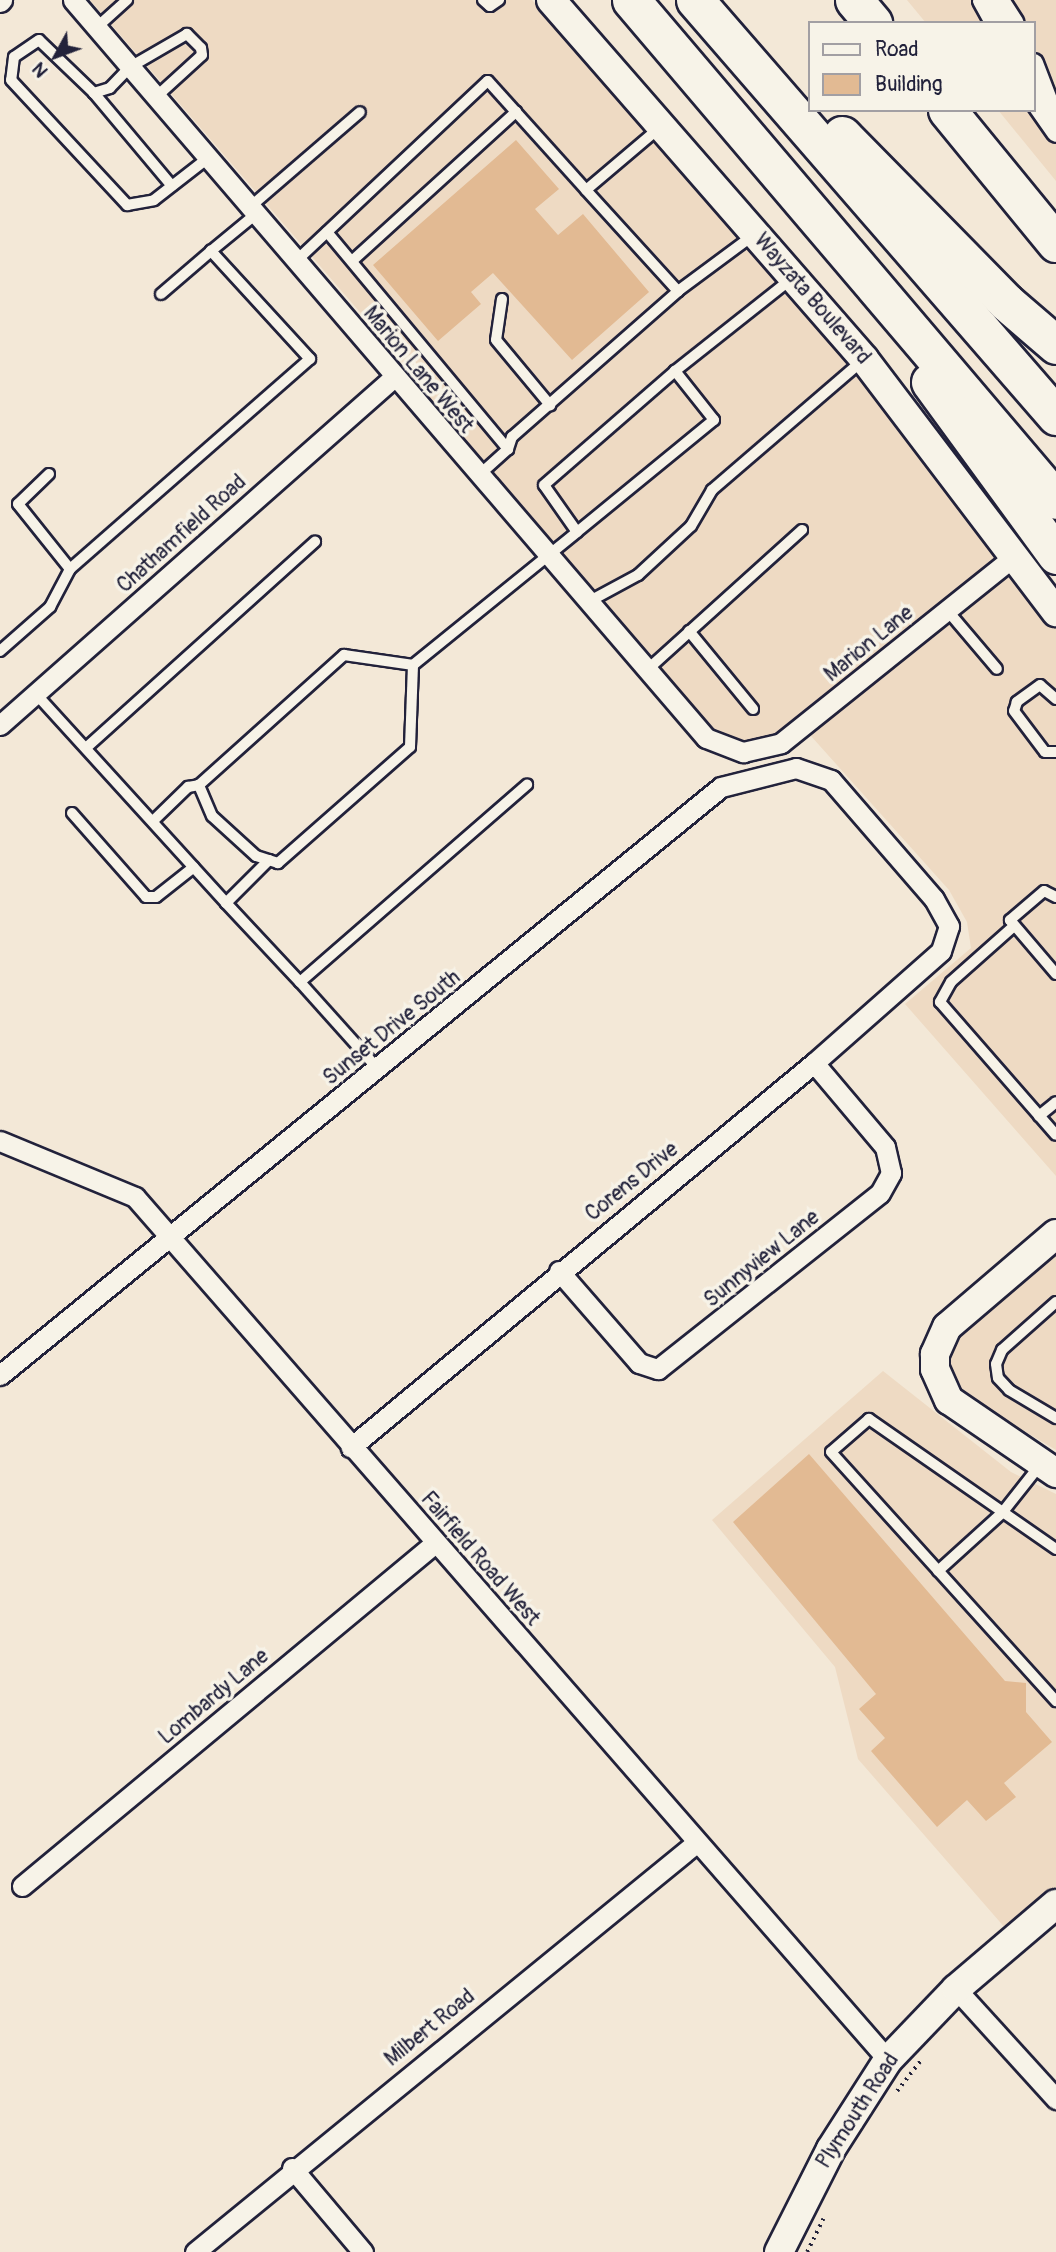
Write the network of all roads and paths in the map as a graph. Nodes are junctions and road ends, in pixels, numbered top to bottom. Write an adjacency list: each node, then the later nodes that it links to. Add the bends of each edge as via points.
1 (73, 0): 15 (street, Marion Lane West)
2 (127, 0): 15 (lane)
3 (483, 0): 4 (lane, via 491,6)
4 (499, 0)
5 (551, 0): 27 (street, Wayzata Boulevard)
6 (631, 0): 43 (highway)
7 (695, 0): 49 (highway)
8 (713, 0): 21 (highway)
9 (854, 0): 12 (highway)
10 (982, 0): 13 (street)
11 (999, 0): 14 (street)
12 (871, 21)
13 (994, 21)
14 (1013, 21)
15 (96, 28): 16 (street, Marion Lane West)
16 (130, 68): 19 (lane, via 110,88); 20 (street, Marion Lane West); 20 (lane, via 187,34 201,48 202,55)
17 (1035, 68): 18 (street)
18 (1045, 92): 26 (street); 28 (street)
19 (94, 93): 30 (lane); 30 (lane, via 39,40 14,57 11,80 127,205 154,200)
20 (156, 97): 29 (street, Marion Lane West)
21 (808, 100)
22 (360, 112): 32 (lane)
23 (516, 112): 31 (lane); 33 (lane, via 488,81); 38 (lane)
24 (820, 112): 44 (highway, via 1006,302)
25 (949, 112): 35 (highway)
26 (1056, 123)
27 (662, 126): 31 (lane); 34 (street, Wayzata Boulevard)
28 (1056, 132)
29 (208, 158): 30 (lane); 32 (street, Marion Lane West)
30 (172, 186)
31 (586, 190): 40 (lane)
32 (253, 210): 36 (lane); 37 (street, Marion Lane West)
33 (327, 232): 37 (lane); 38 (lane)
34 (755, 234): 39 (street, Wayzata Boulevard); 40 (lane)
35 (1056, 243)
36 (211, 251): 41 (lane); 60 (lane, via 310,359)
37 (296, 261): 47 (street, Marion Lane West)
38 (352, 261): 50 (lane)
39 (793, 277): 45 (street, Wayzata Boulevard); 46 (lane)
40 (678, 291): 48 (lane)
41 (161, 294)
42 (502, 299): 48 (lane, via 496,340)
43 (893, 310): 53 (highway); 58 (highway, via 941,403)
44 (1056, 345)
45 (864, 359): 57 (street, Wayzata Boulevard); 61 (lane, via 712,490 691,526 638,575)
46 (675, 371): 55 (lane, via 544,485); 55 (lane, via 713,420)
47 (394, 377): 52 (street, Marion Lane West); 69 (street, Chathamfield Road)
48 (550, 405): 50 (lane, via 512,437)
49 (1056, 416)
50 (508, 449): 52 (lane)
51 (49, 474): 60 (lane, via 18,504)
52 (477, 476): 59 (street, Marion Lane West)
53 (1056, 500)
54 (802, 530): 64 (lane)
55 (577, 532): 59 (lane)
56 (315, 542): 73 (lane)
57 (1016, 555): 62 (street, Marion Lane); 63 (street, Wayzata Boulevard)
58 (1056, 555)
59 (548, 559): 61 (street, Marion Lane West); 66 (lane, via 518,578)
60 (70, 569): 65 (lane, via 50,607)
61 (587, 602): 68 (street, Marion Lane West)
62 (947, 610): 67 (lane); 74 (street, Marion Lane, via 781,743)
63 (1056, 612)
64 (689, 631): 68 (lane); 71 (lane)
65 (0, 651)
66 (413, 665): 77 (lane, via 344,655); 81 (lane, via 411,747 278,863)
67 (997, 669)
68 (647, 670): 74 (street, Marion Lane West, via 706,738)
69 (36, 694): 72 (street, Chathamfield Road); 73 (lane)
70 (1056, 699): 75 (lane, via 1040,685 1017,702 1013,711 1045,752)
71 (753, 709)
72 (0, 725)
73 (87, 747): 80 (lane)
74 (743, 752)
75 (1056, 752)
76 (831, 780): 88 (street, Corens Drive, via 933,899 949,926 941,951); 89 (street, Sunset Drive South, via 796,768 721,787)
77 (199, 785): 80 (lane, via 188,788); 81 (lane, via 212,816 256,856)
78 (527, 785): 87 (lane)
79 (72, 813): 82 (lane, via 146,897 156,897)
80 (153, 821): 82 (lane)
81 (269, 860): 84 (lane)
82 (194, 867): 84 (lane)
83 (1056, 897): 85 (lane, via 1050,891 1039,894 1011,917)
84 (226, 903): 87 (lane)
85 (1014, 926): 86 (lane); 91 (lane, via 951,982 940,1002)
86 (1056, 974)
87 (300, 982): 89 (lane)
88 (814, 1063): 96 (street, Corens Drive); 96 (street, Sunnyview Lane, via 891,1160 886,1185 869,1201 658,1369 639,1363)
89 (379, 1069): 95 (street, Sunset Drive South)
90 (1056, 1102): 91 (lane)
91 (1039, 1116): 92 (lane)
92 (1056, 1135)
93 (0, 1141): 95 (street, Fairfield Road West, via 135,1197)
94 (1056, 1234): 101 (street, via 947,1327 935,1354 935,1369 948,1400)
95 (169, 1237): 98 (street, Sunset Drive South); 100 (street, Fairfield Road West)
96 (559, 1271): 100 (street, Corens Drive)
97 (1056, 1302): 99 (lane, via 1002,1350 996,1364 998,1378 1009,1390)
98 (0, 1375)
99 (1056, 1418)
100 (351, 1447): 103 (street, Fairfield Road West)
101 (1048, 1469): 102 (lane)
102 (1002, 1513): 104 (lane); 105 (lane); 105 (lane, via 869,1419 831,1452)
103 (435, 1543): 107 (street, Fairfield Road West); 108 (street, Lombardy Lane)
104 (1056, 1549)
105 (938, 1572): 106 (lane)
106 (1056, 1701)
107 (696, 1843): 112 (street, Fairfield Road West); 115 (street, Milbert Road)
108 (22, 1886)
109 (1056, 1905): 110 (street, Plymouth Road)
110 (956, 1989): 112 (street, Plymouth Road); 114 (street)
111 (924, 2057): 113 (path)
112 (888, 2060): 119 (street, Plymouth Road, via 831,2149)
113 (892, 2097)
114 (1056, 2099)
115 (292, 2168): 117 (street, Milbert Road); 118 (street)
116 (829, 2207): 120 (path)
117 (195, 2252)
118 (363, 2252)
119 (779, 2252)
120 (807, 2252)

